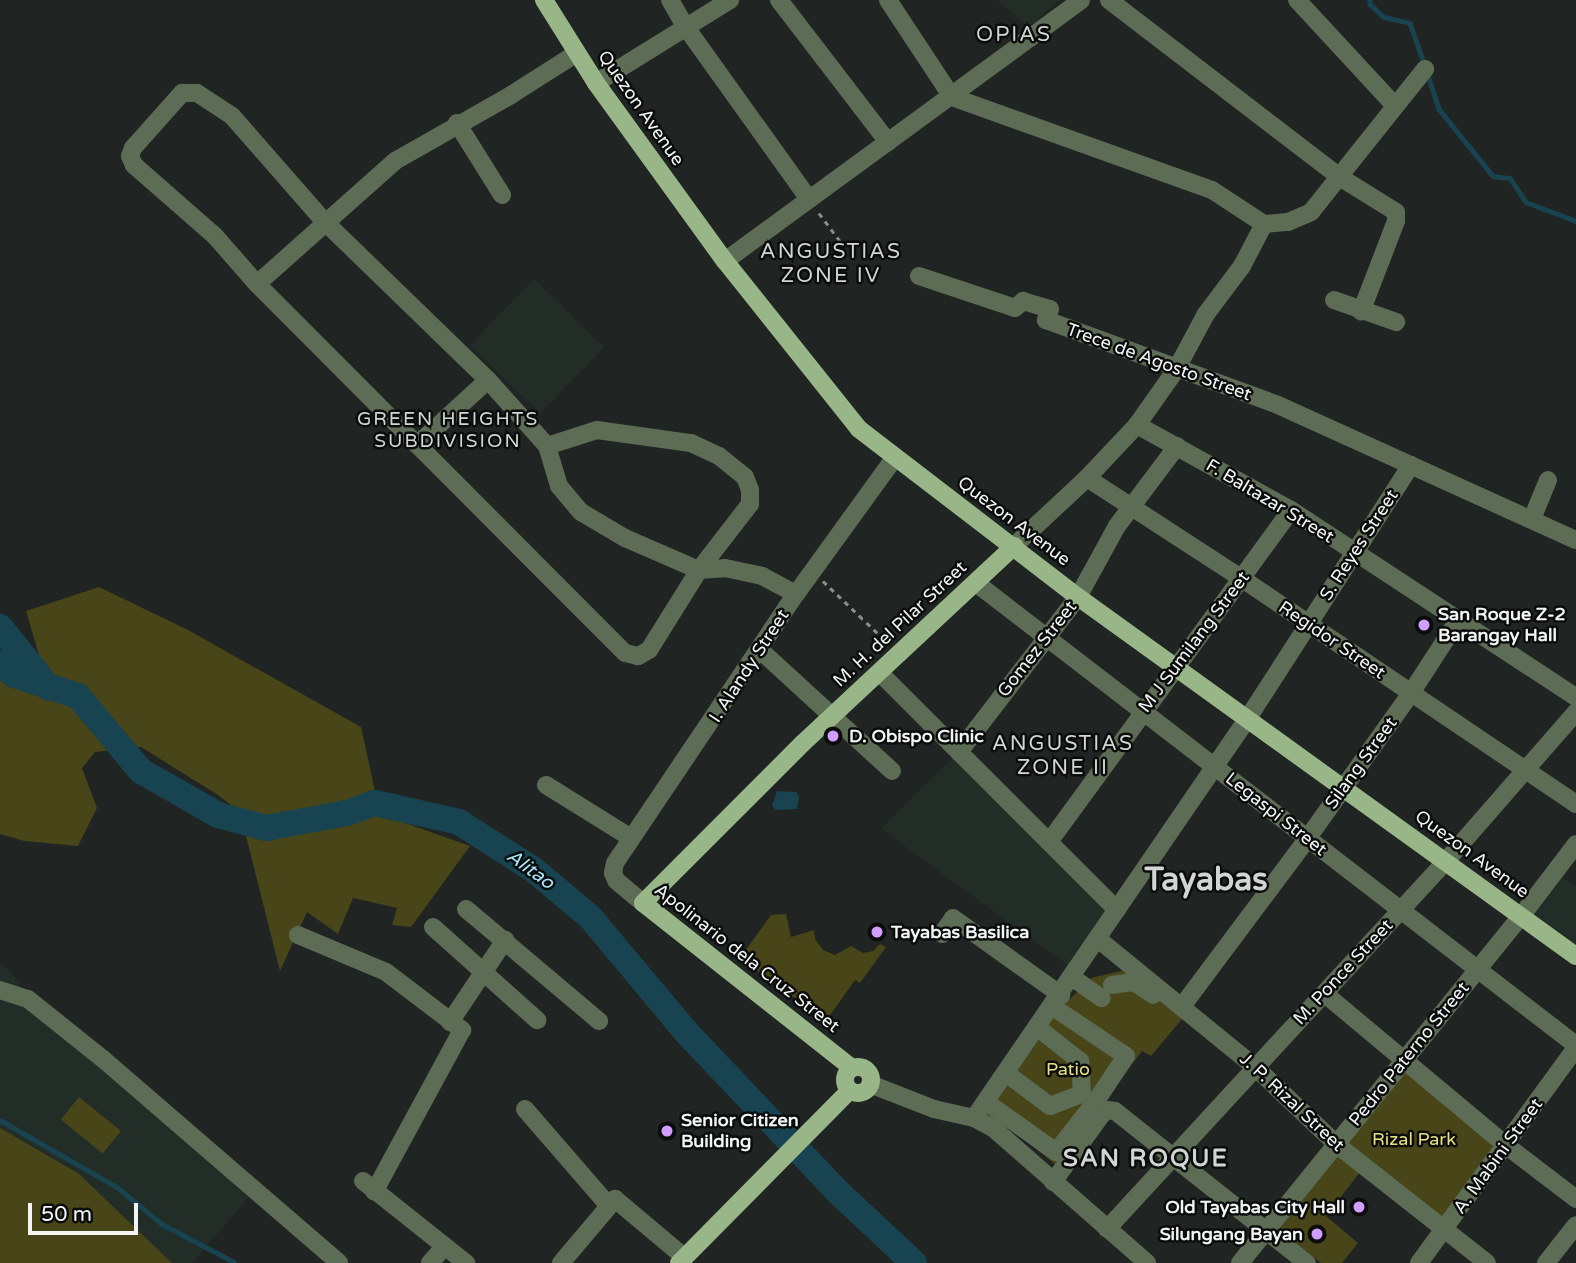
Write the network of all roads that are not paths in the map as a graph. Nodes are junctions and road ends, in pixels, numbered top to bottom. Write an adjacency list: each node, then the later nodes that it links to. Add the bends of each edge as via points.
1 (544, 0): 10 (main road, Quezon Avenue)
2 (670, 0): 9 (street)
3 (730, 0): 9 (street)
4 (779, 0): 16 (street)
5 (888, 0): 13 (street)
6 (1081, 0): 13 (street)
7 (1109, 0): 17 (street)
8 (1297, 0): 14 (street)
9 (685, 26): 12 (street); 19 (street)
10 (577, 53): 12 (main road, Quezon Avenue); 15 (street)
11 (1425, 69): 14 (street)
12 (596, 83): 22 (main road, Quezon Avenue)
13 (952, 97): 16 (street); 21 (street, via 1212,190)
14 (1395, 106): 17 (street)
15 (457, 123): 18 (street); 20 (street, via 395,161)
16 (888, 142): 19 (street)
17 (1338, 176): 21 (street, via 1311,212 1288,222); 26 (street, via 1396,212)
18 (502, 195)
19 (809, 199): 22 (street)
20 (324, 221): 24 (street); 24 (street, via 232,116 197,93 182,93 130,156 215,236); 29 (street)
21 (1264, 224): 28 (street, M. H. del Pilar Street)
22 (724, 261): 34 (main road, Quezon Avenue, via 840,409)
23 (919, 276): 28 (street, Trece de Agosto Street, via 1014,308 1023,301 1050,309 1046,320)
24 (257, 284): 31 (street)
25 (1334, 300): 26 (street)
26 (1361, 312): 27 (street)
27 (1396, 322)
28 (1177, 368): 30 (street, M. H. del Pilar Street); 35 (street, Trece de Agosto Street, via 1278,405)
29 (488, 380): 31 (street); 32 (street)
30 (1137, 425): 33 (street, F. Baltazar Street); 36 (street, M. H. del Pilar Street)
31 (417, 445): 44 (street, via 625,653 638,656 649,650)
32 (547, 446): 44 (street, via 559,486 581,512 625,538); 44 (street, via 597,430 691,443 719,456 745,477 750,504)
33 (1177, 446): 38 (street, Gomez Street); 39 (street, F. Baltazar Street)
34 (895, 457): 42 (main road, Quezon Avenue); 47 (street, I. Alandy Street)
35 (1411, 465): 40 (street, Trece de Agosto Street); 43 (street, S. Reyes Street)
36 (1087, 478): 38 (street, Regidor Street); 42 (street, M. H. del Pilar Street)
37 (1548, 480): 40 (street)
38 (1131, 506): 45 (street, Regidor Street); 48 (street, Gomez Street, via 1090,569)
39 (1291, 510): 43 (street, F. Baltazar Street); 45 (street, M J Sumilang Street)
40 (1532, 519): 41 (street, Trece de Agosto Street)
41 (1576, 540)
42 (1014, 546): 46 (main road, M. H. del Pilar Street); 48 (main road, Quezon Avenue)
43 (1355, 552): 49 (street, F. Baltazar Street); 50 (street, S. Reyes Street)
44 (699, 570): 47 (street, via 725,568 762,576)
45 (1241, 578): 50 (street, Regidor Street); 53 (street, M J Sumilang Street)
46 (976, 583): 51 (street, Legaspi Street); 54 (main road, M. H. del Pilar Street)
47 (796, 594): 52 (street, I. Alandy Street)
48 (1078, 597): 51 (street, Gomez Street); 53 (main road, Quezon Avenue)
49 (1459, 619): 55 (street, Silang Street); 56 (street, F. Baltazar Street)
50 (1308, 625): 55 (street, Regidor Street); 60 (street, S. Reyes Street)
51 (1044, 638): 58 (street, Legaspi Street); 61 (street, Gomez Street)
52 (760, 650): 59 (street); 68 (street, I. Alandy Street)
53 (1175, 666): 58 (street, M J Sumilang Street); 60 (main road, Quezon Avenue)
54 (880, 673): 59 (main road, M. H. del Pilar Street); 61 (street)
55 (1411, 693): 63 (street, Regidor Street); 66 (street, Silang Street)
56 (1576, 697)
57 (1576, 712): 63 (street, M. Ponce Street)
58 (1141, 713): 62 (street, Legaspi Street); 70 (street, M J Sumilang Street)
59 (832, 716): 64 (street); 74 (main road, M. H. del Pilar Street)
60 (1248, 718): 62 (street, S. Reyes Street); 66 (main road, Quezon Avenue)
61 (959, 752): 70 (street)
62 (1214, 767): 69 (street, Legaspi Street); 76 (street, S. Reyes Street)
63 (1526, 770): 67 (street, Regidor Street); 72 (street, M. Ponce Street)
64 (892, 771)
65 (546, 785): 68 (street)
66 (1343, 787): 69 (street, Silang Street); 72 (main road, Quezon Avenue)
67 (1576, 804)
68 (631, 838): 73 (street, I. Alandy Street, via 615,863)
69 (1307, 839): 77 (street, Legaspi Street); 90 (street, Silang Street)
70 (1049, 842): 76 (street)
71 (1576, 844): 78 (street, Pedro Paterno Street)
72 (1446, 861): 77 (street, M. Ponce Street); 78 (main road, Quezon Avenue)
73 (616, 880): 74 (street, Apolinario dela Cruz Street)
74 (643, 903): 98 (main road, Apolinario dela Cruz Street)
75 (466, 909): 83 (street)
76 (1117, 910): 82 (street, S. Reyes Street)
77 (1401, 910): 85 (street, Legaspi Street); 89 (street, M. Ponce Street)
78 (1522, 915): 84 (main road, Quezon Avenue); 85 (street, Pedro Paterno Street)
79 (433, 927): 86 (street)
80 (942, 934): 88 (street, via 953,918)
81 (298, 935): 93 (street, via 386,972)
82 (1098, 939): 88 (street, S. Reyes Street); 90 (street, J. P. Rizal Street)
83 (505, 940): 86 (street); 92 (street)
84 (1576, 956)
85 (1478, 970): 95 (street, Legaspi Street); 96 (street, Pedro Paterno Street)
86 (482, 973): 91 (street); 93 (street)
87 (0, 990): 118 (street, via 28,999 103,1059)
88 (1063, 992): 90 (street, via 1107,992 1134,982); 94 (street, S. Reyes Street); 103 (street, via 1126,1056)
89 (1325, 994): 96 (street); 97 (street, M. Ponce Street)
90 (1182, 1009): 97 (street, J. P. Rizal Street)
91 (537, 1020)
92 (599, 1021)
93 (450, 1022): 116 (street, via 462,1030 368,1186)
94 (1038, 1028): 99 (street, S. Reyes Street); 103 (street, via 1080,1061)
95 (1576, 1047): 107 (street, A. Mabini Street)
96 (1404, 1060): 106 (street, Pedro Paterno Street); 107 (street)
97 (1255, 1067): 106 (street, J. P. Rizal Street); 108 (street, M. Ponce Street)
98 (852, 1068): 100 (main road, via 869,1072); 101 (main road, via 844,1078)
99 (1006, 1073): 102 (street, S. Reyes Street); 103 (street, via 1050,1106)
100 (870, 1084): 101 (main road, via 862,1093); 105 (street)
101 (850, 1090): 117 (main road)
102 (986, 1102): 103 (street, via 1056,1152); 105 (street, S. Reyes Street)
103 (1097, 1105): 108 (street, via 1115,1111); 109 (street)
104 (525, 1108): 111 (street)
105 (974, 1118): 109 (street, via 993,1128)
106 (1336, 1144): 114 (street, Pedro Paterno Street); 115 (street, J. P. Rizal Street)
107 (1507, 1146): 110 (street); 115 (street, A. Mabini Street)
108 (1172, 1156): 113 (street, M. Ponce Street); 114 (street)
109 (1053, 1182): 113 (street)
110 (1576, 1199)
111 (609, 1206): 117 (street, via 615,1199); 121 (street)
112 (1576, 1225): 127 (street)
113 (1107, 1229): 122 (street)
114 (1266, 1231): 123 (street, Pedro Paterno Street); 124 (street)
115 (1443, 1231): 125 (street, A. Mabini Street); 126 (street, J. P. Rizal Street)
116 (444, 1247): 119 (street); 120 (street)
117 (681, 1260)
118 (340, 1263)
119 (430, 1263)
120 (466, 1263)
121 (561, 1263)
122 (1147, 1263)
123 (1240, 1263)
124 (1307, 1263)
125 (1419, 1263)
126 (1487, 1263)
127 (1546, 1263)

